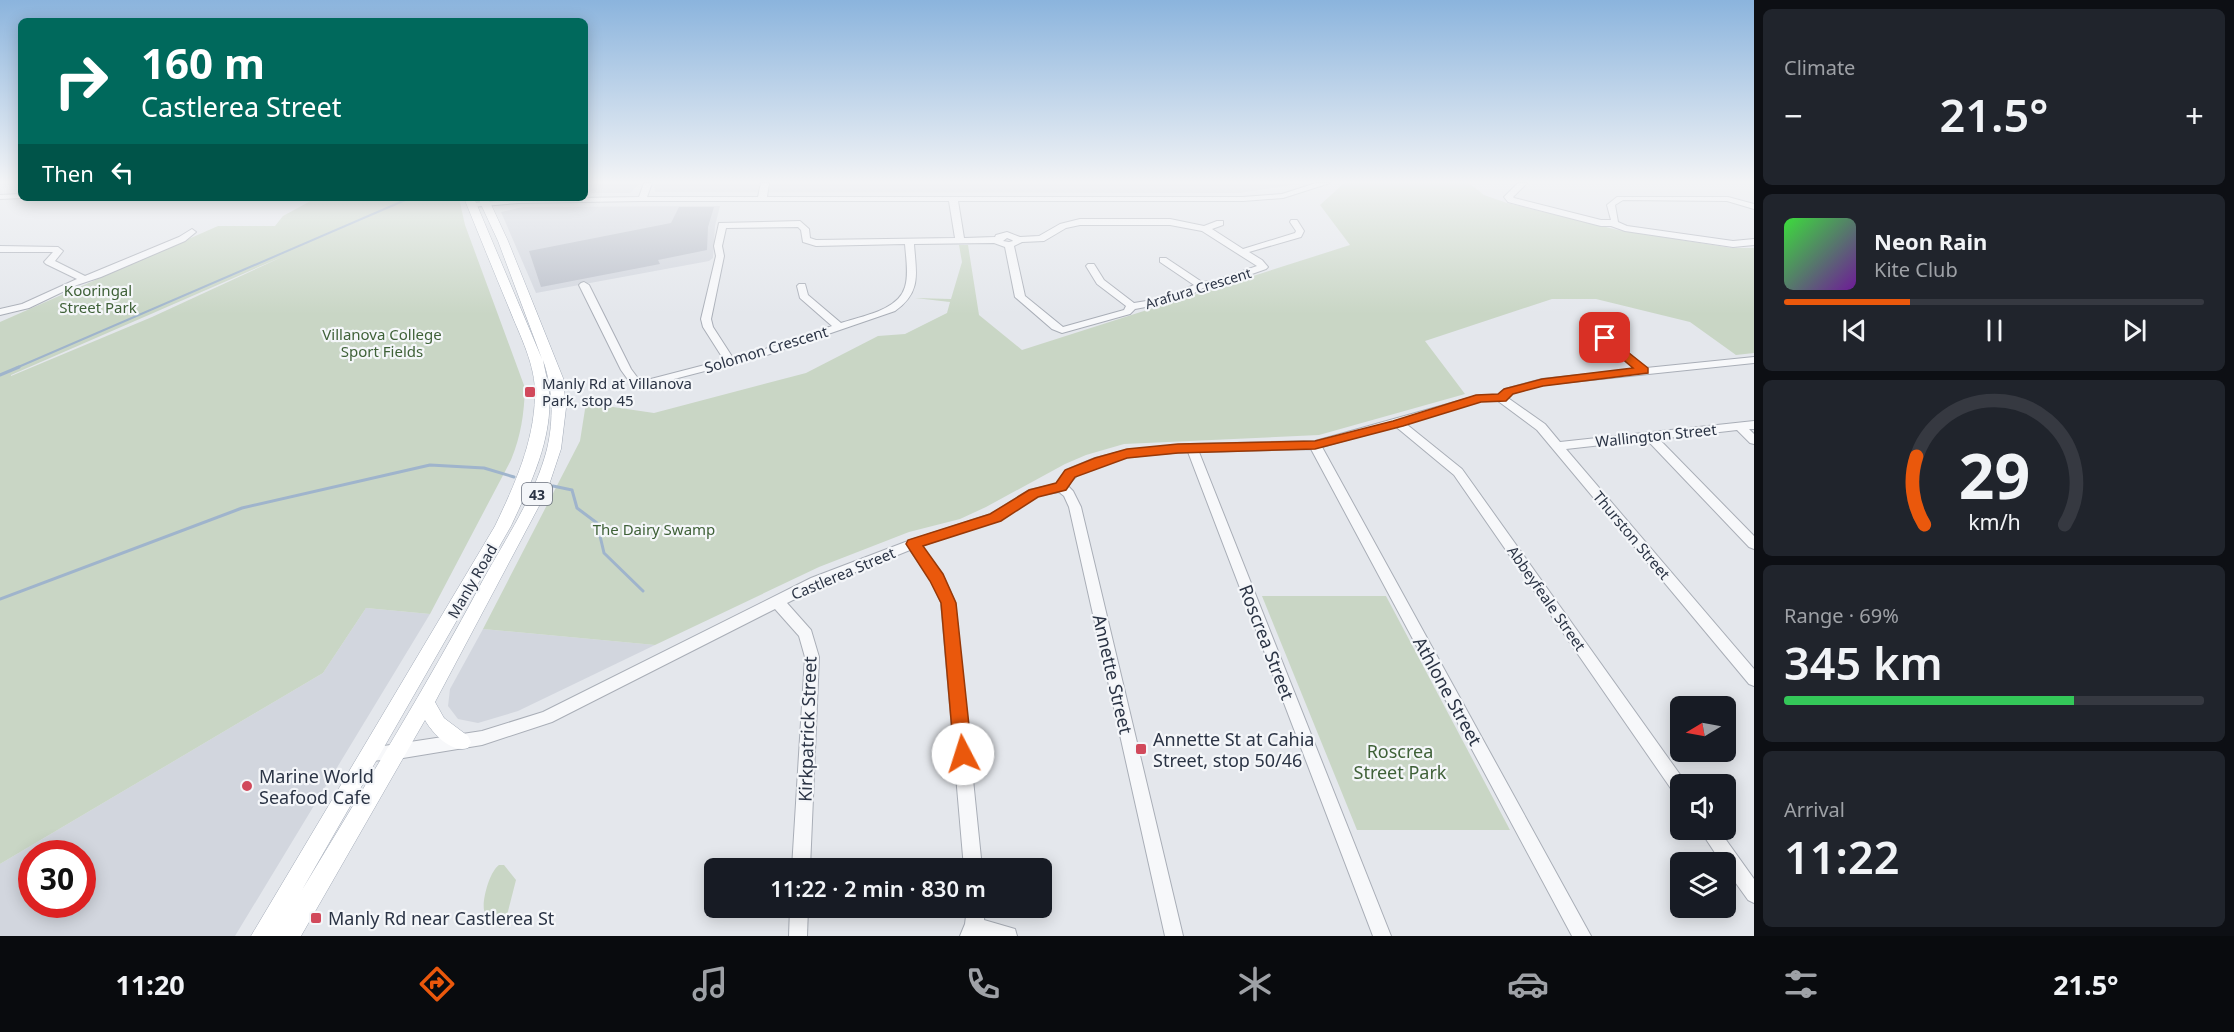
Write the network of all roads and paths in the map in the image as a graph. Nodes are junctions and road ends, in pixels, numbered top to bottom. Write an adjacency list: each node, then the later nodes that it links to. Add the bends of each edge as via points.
1 (489, 227): 50 (main road, Manly Road / 43, via 538,368 542,393 540,425 522,485 503,526)
2 (491, 227): 47 (main road, Manly Road / 43, via 551,362 558,394 557,435 539,491)
3 (721, 227): 31 (street, via 720,256 706,319)
4 (803, 227): 15 (street, via 806,240 816,243)
5 (958, 227): 16 (street)
6 (1009, 227): 14 (street, Arafura Crescent)
7 (1062, 227): 14 (street, via 1041,238)
8 (1193, 227): 12 (street)
9 (1211, 227): 12 (street)
10 (1297, 227): 19 (street, via 1298,235)
11 (1622, 227): 17 (street, via 1732,244)
12 (1205, 229): 19 (street)
13 (192, 232): 22 (street, via 98,275)
14 (1012, 240): 16 (street, via 999,237); 26 (street, Arafura Crescent, via 1020,297 1056,327 1073,328 1127,312)
15 (909, 241): 16 (street); 28 (street, Solomon Crescent, via 912,288 908,296 892,309)
16 (960, 241)
17 (1754, 242)
18 (0, 249): 22 (street, via 58,250 49,262)
19 (1241, 252): 24 (street, Arafura Crescent, via 1262,265 1260,269)
20 (1163, 260): 24 (street)
21 (1091, 266): 26 (street, via 1100,282)
22 (83, 278): 27 (street, via 19,309)
23 (584, 285): 31 (street, Solomon Crescent, via 626,370 638,381 658,381)
24 (1200, 285): 26 (street, Arafura Crescent, via 1152,304)
25 (802, 286): 28 (street, via 803,296)
26 (1132, 306)
27 (0, 312)
28 (839, 327): 31 (street, Solomon Crescent)
29 (1600, 329): 32 (street)
30 (1754, 360): 32 (street, Castlerea Street)
31 (730, 362)
32 (1643, 371): 33 (street, Castlerea Street, via 1542,382 1509,391)
33 (1501, 398): 34 (street, Castlerea Street, via 1480,398); 40 (street, Thurston Street, via 1534,420)
34 (1398, 423): 39 (street, Castlerea Street); 51 (street, Abbeyfeale Street, via 1458,472)
35 (1754, 425): 36 (street, Wallington Street)
36 (1739, 426): 37 (street, Wallington Street); 38 (street)
37 (1651, 437): 40 (street, Wallington Street); 44 (street)
38 (1754, 440)
39 (1315, 445): 41 (street, Castlerea Street); 64 (street, Athlone Street)
40 (1558, 446): 46 (street, Thurston Street)
41 (1192, 448): 42 (street, Castlerea Street, via 1127,454 1099,461 1070,473); 63 (street, Roscrea Street)
42 (1061, 487): 43 (street, Castlerea Street, via 1034,493 995,517); 62 (street, Annette Street, via 1075,507)
43 (914, 544): 45 (street, Castlerea Street); 54 (street, via 948,603)
44 (1754, 544)
45 (777, 601): 48 (street, Castlerea Street, via 547,717 498,735); 53 (street, Kirkpatrick Street, via 806,634 812,657)
46 (1754, 680)
47 (425, 703): 48 (main road, via 437,724); 49 (main road, Manly Road / 43)
48 (460, 742): 49 (street, Castlerea Street)
49 (397, 752): 50 (street, Castlerea Street); 59 (main road, Manly Road / 43)
50 (370, 754): 58 (main road, Manly Road / 43)
51 (1670, 774)
52 (1716, 840): 55 (street)
53 (802, 858)
54 (972, 858)
55 (1754, 894)
56 (799, 918): 60 (street)
57 (973, 923): 61 (street)
58 (263, 936)
59 (288, 936)
60 (798, 936)
61 (1008, 936)
62 (1174, 936)
63 (1382, 936)
64 (1582, 936)

